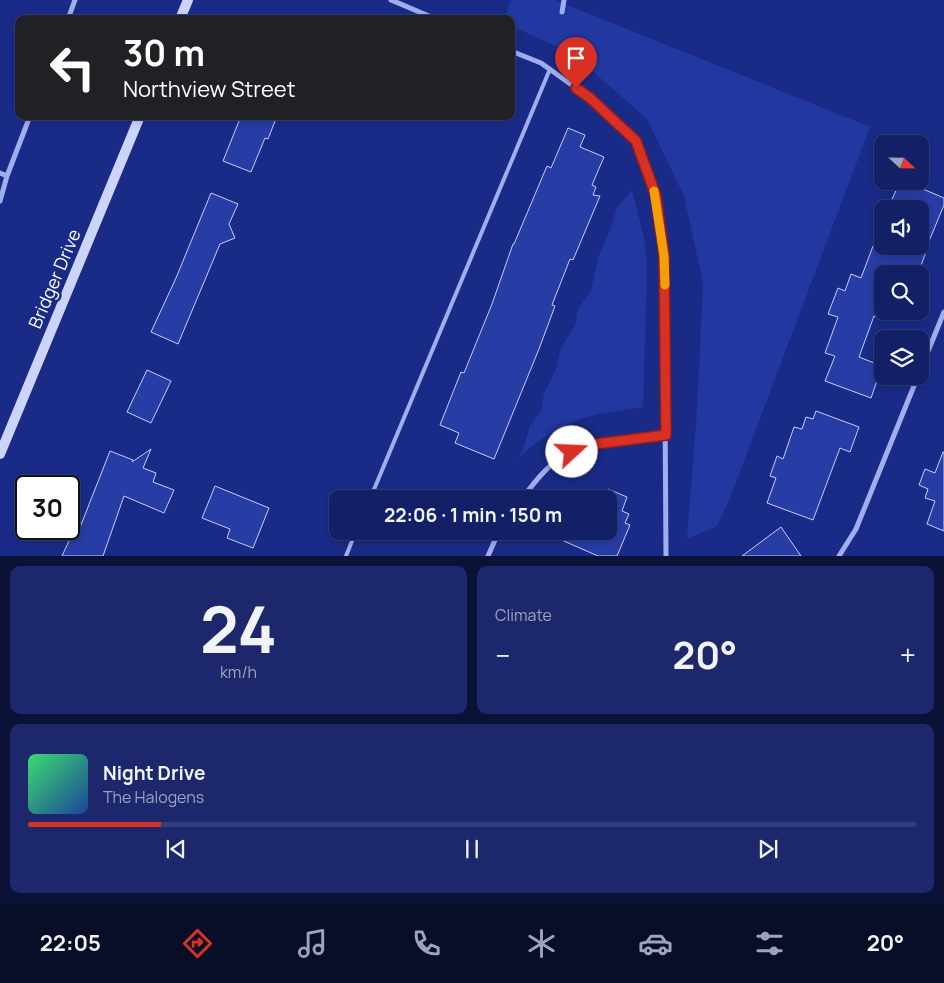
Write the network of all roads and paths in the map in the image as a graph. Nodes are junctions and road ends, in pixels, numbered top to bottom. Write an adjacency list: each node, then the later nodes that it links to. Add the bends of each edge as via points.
1 (75, 0): 6 (street)
2 (188, 0): 7 (main road)
3 (391, 0): 8 (street)
4 (564, 0): 5 (street)
5 (562, 12)
6 (69, 15)
7 (182, 15)
8 (427, 15)
9 (515, 52): 10 (street)
10 (550, 69): 19 (street, via 590,98 636,141 656,196 664,256); 21 (lane)
11 (28, 120): 14 (street)
12 (138, 120): 20 (main road, Bridger Drive)
13 (0, 173): 14 (street)
14 (7, 176): 15 (street)
15 (0, 201)
16 (944, 312): 17 (street)
17 (929, 349)
18 (914, 385): 28 (street, via 856,529)
19 (666, 435): 22 (street, via 588,445 556,460); 27 (street)
20 (0, 454)
21 (374, 490)
22 (528, 490)
23 (352, 540): 25 (lane)
24 (495, 540): 26 (street)
25 (346, 556)
26 (488, 556)
27 (666, 556)
28 (839, 556)

